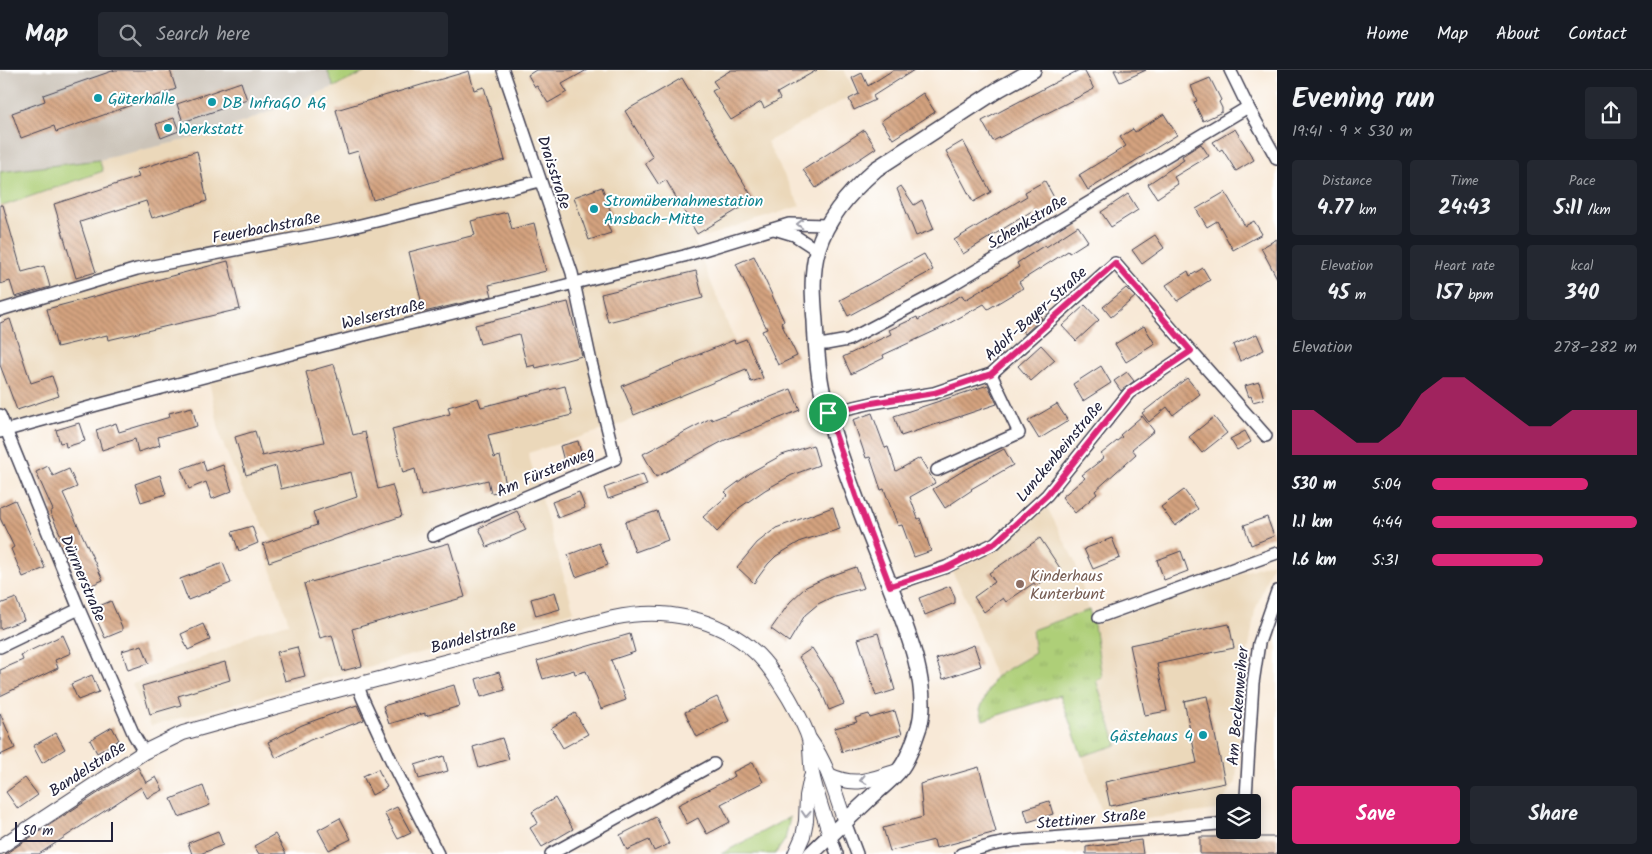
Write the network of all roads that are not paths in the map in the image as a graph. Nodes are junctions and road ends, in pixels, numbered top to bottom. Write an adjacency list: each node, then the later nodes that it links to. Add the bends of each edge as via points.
1 (503, 70): 6 (street, Draisstraße)
2 (1033, 70): 7 (main road, via 876,169 860,182)
3 (1230, 70): 4 (street)
4 (1248, 107): 5 (street); 12 (street, Schenkstraße, via 950,286 848,340)
5 (1277, 159)
6 (540, 180): 10 (street, Draisstraße); 11 (street, Feuerbachstraße, via 340,230 137,269)
7 (827, 225): 8 (street, Welserstraße, one-way to 8, via 789,224); 9 (main road)
8 (774, 229): 9 (street, via 794,235); 10 (street, Welserstraße)
9 (817, 250): 12 (main road, via 813,297)
10 (575, 283): 17 (street, Welserstraße, via 360,336); 20 (street, Am Fürstenweg, via 615,459)
11 (0, 310)
12 (816, 344): 15 (main road)
13 (1191, 351): 14 (street, Adolf-Bayer-Straße, via 1115,263); 18 (street); 22 (street, Lunckenbeinstraße, via 1129,393 1047,495 995,543 946,568)
14 (991, 374): 15 (street, Adolf-Bayer-Straße, via 934,393); 19 (street, via 1019,433)
15 (828, 413): 22 (main road)
16 (0, 414): 17 (street, Dürrnerstraße)
17 (3, 431): 24 (street, Dürrnerstraße)
18 (1266, 436)
19 (937, 470)
20 (433, 536)
21 (1277, 553): 25 (street)
22 (890, 586): 31 (main road, via 917,664 922,696 920,725)
23 (1277, 591): 34 (street, Am Beckenweiher, via 1259,643)
24 (78, 609): 26 (street); 29 (street, Dürrnerstraße)
25 (1099, 617)
26 (0, 646)
27 (358, 685): 28 (street, Bandelstraße, via 613,618 631,614 670,614 720,628 756,652 784,689); 29 (street, Bandelstraße, via 183,733); 39 (street, via 396,772)
28 (808, 739): 32 (street, Bandelstraße); 33 (street, via 820,754)
29 (144, 752): 38 (street, Bandelstraße)
30 (714, 764): 40 (street)
31 (898, 771): 33 (street, one-way to 33, via 860,782); 35 (main road)
32 (812, 773): 37 (street, Bandelstraße); 41 (street, one-way to 41, via 803,836)
33 (829, 774): 35 (street)
34 (1245, 794)
35 (845, 822): 37 (main road); 44 (street)
36 (1216, 824): 45 (street, Stettiner Straße, via 1014,841)
37 (830, 835): 42 (main road); 43 (street)
38 (0, 847)
39 (438, 854)
40 (551, 854)
41 (795, 854)
42 (811, 854)
43 (837, 854)
44 (857, 854)
45 (961, 854)

